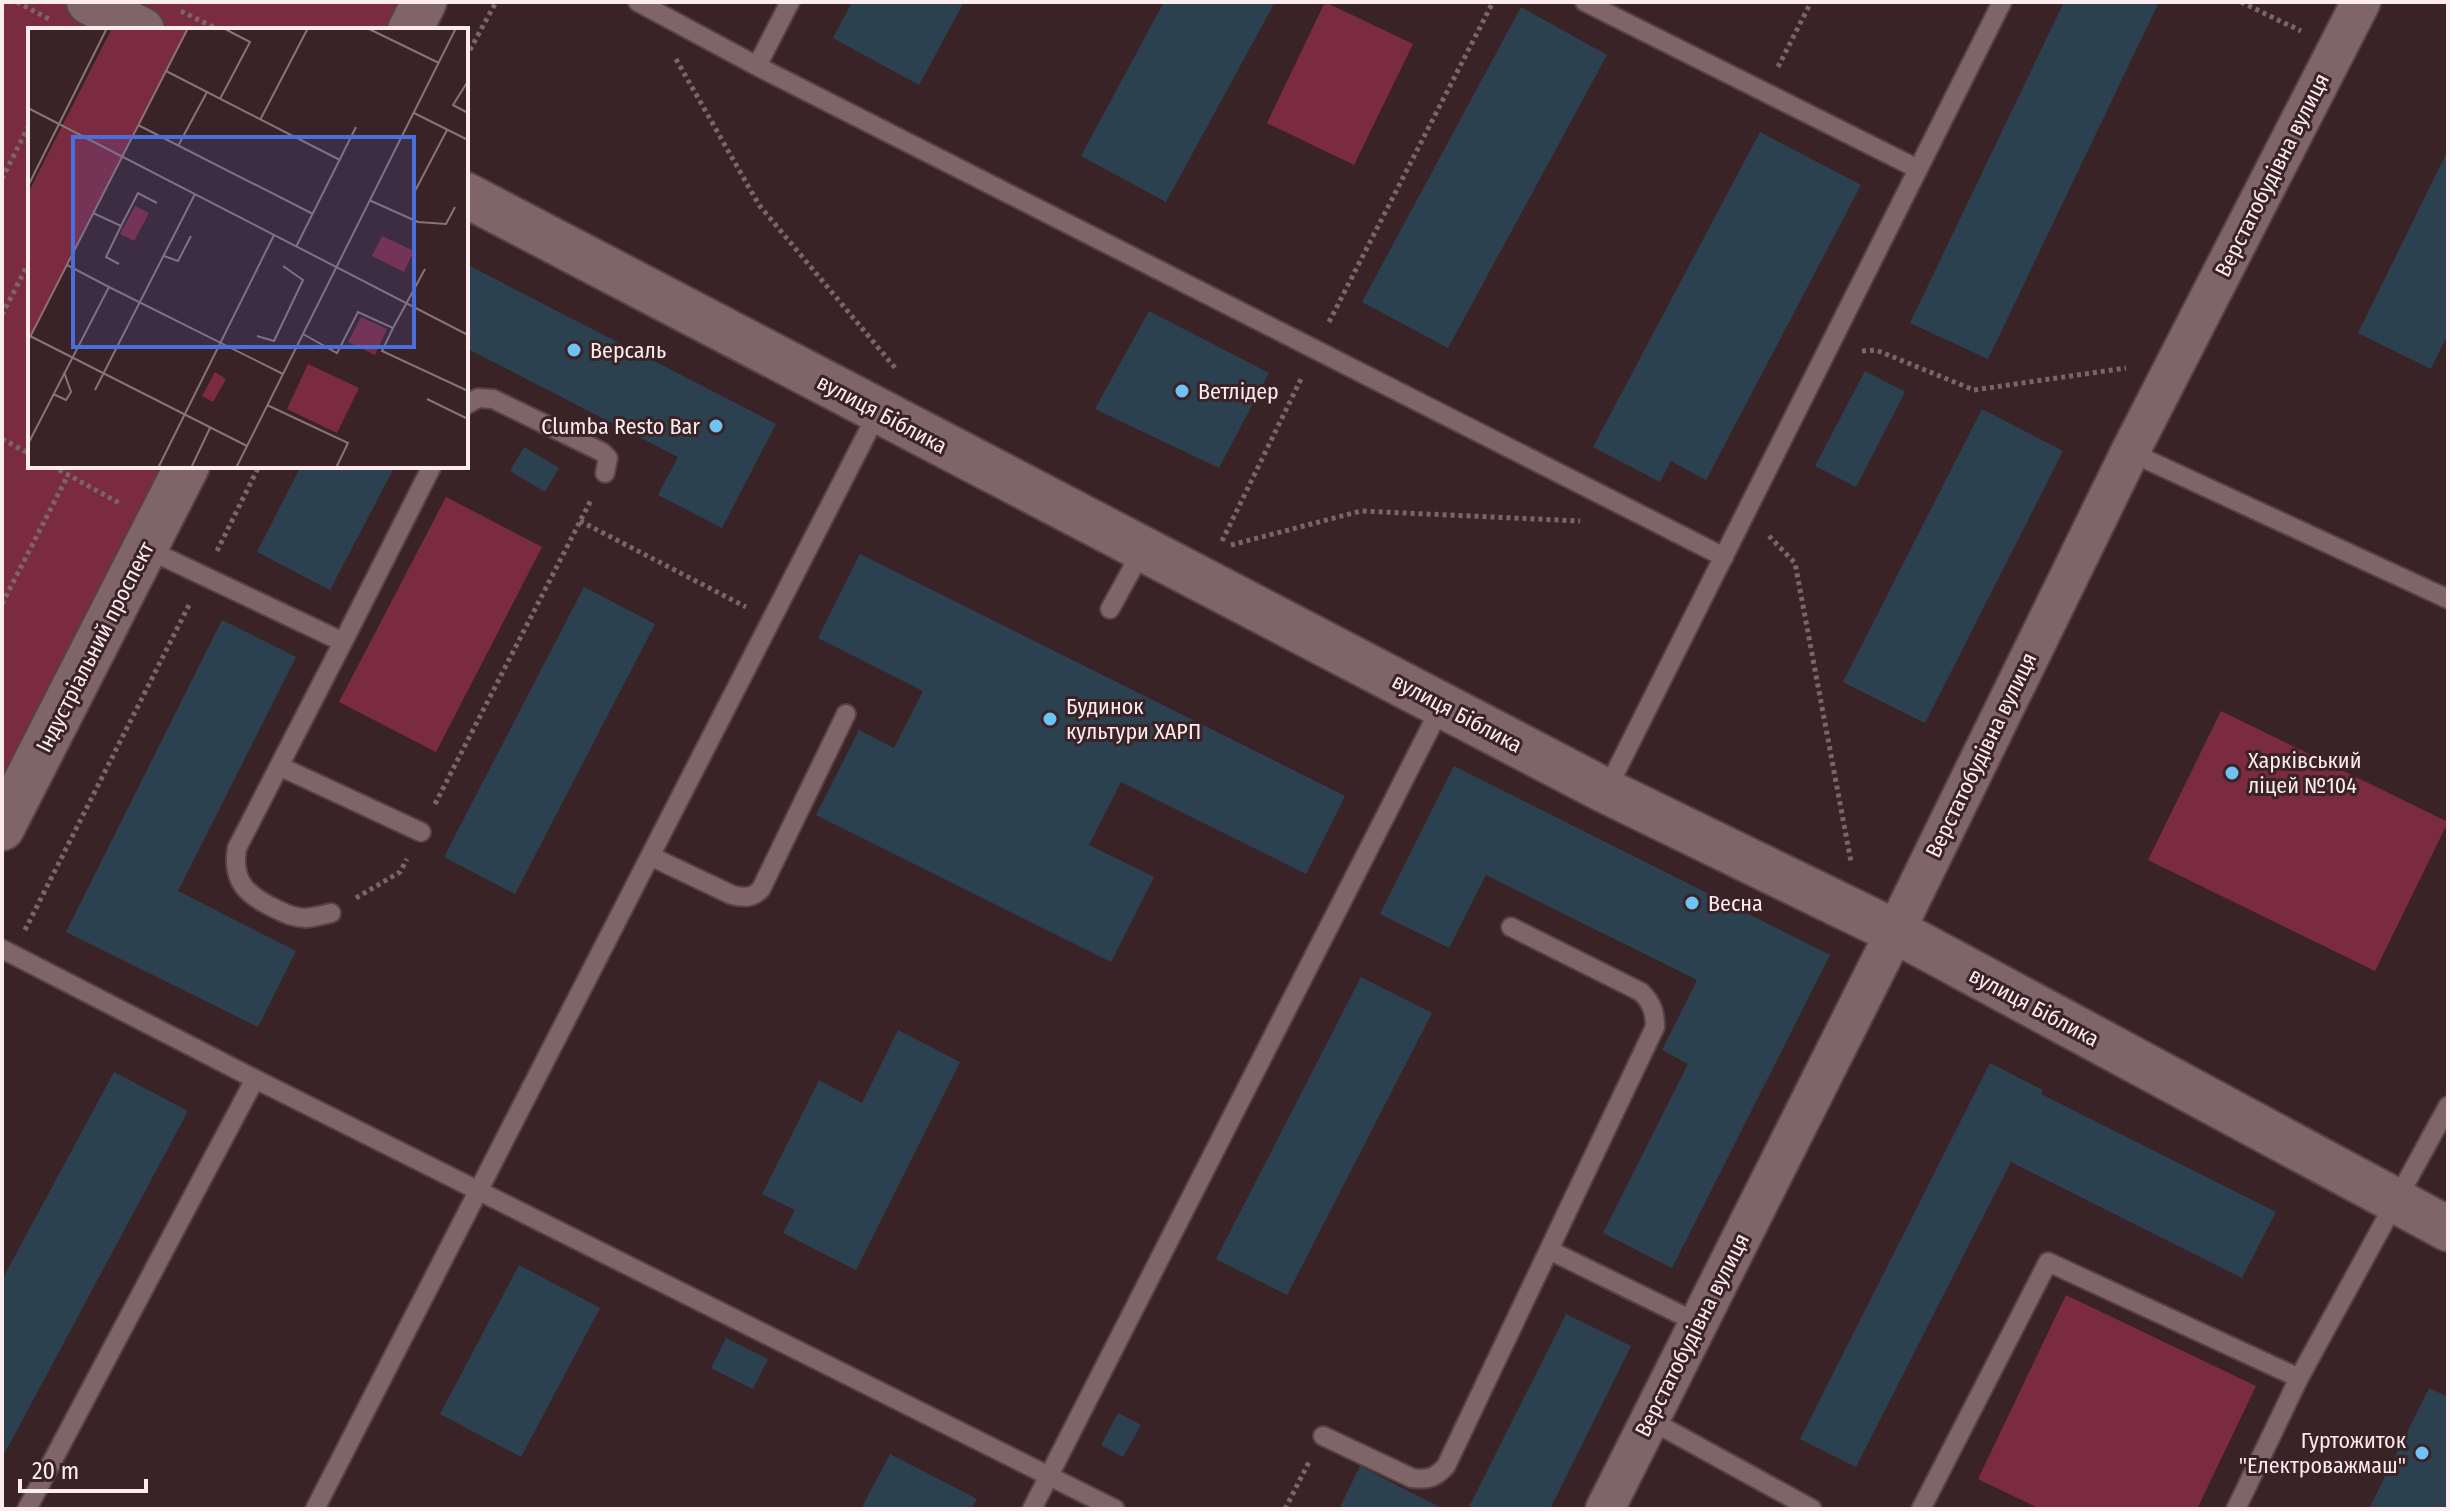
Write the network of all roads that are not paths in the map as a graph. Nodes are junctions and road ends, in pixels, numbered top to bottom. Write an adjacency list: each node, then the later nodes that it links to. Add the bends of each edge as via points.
1 (424, 2): 9 (street)
2 (790, 2): 10 (lane)
3 (1585, 2): 11 (lane)
4 (2002, 2): 11 (lane)
5 (2361, 2): 15 (street, Верстатобудівна вулиця)
6 (642, 4): 10 (lane)
7 (74, 12): 8 (street)
8 (159, 20)
9 (411, 28)
10 (757, 66): 21 (lane)
11 (1918, 169): 21 (lane)
12 (468, 196): 14 (street, вулиця Біблика)
13 (468, 404): 18 (lane, via 493,399 602,452 608,458)
14 (878, 412): 20 (street, вулиця Біблика); 31 (lane)
15 (2130, 452): 22 (lane); 34 (street, Верстатобудівна вулиця)
16 (186, 468): 19 (street, Індустріальний проспект)
17 (431, 468): 24 (lane)
18 (605, 473)
19 (152, 536): 24 (lane); 29 (street, Індустріальний проспект)
20 (1143, 549): 23 (lane); 25 (street, вулиця Біблика)
21 (1724, 557): 28 (lane)
22 (2448, 599)
23 (1110, 609)
24 (343, 642): 27 (lane)
25 (1442, 705): 28 (street, вулиця Біблика); 47 (lane)
26 (846, 714): 31 (lane, via 754,896 732,895)
27 (279, 766): 30 (lane); 32 (lane, via 237,848 239,881 254,899 289,915)
28 (1606, 791): 34 (street, вулиця Біблика)
29 (2, 828)
30 (421, 832)
31 (650, 856): 46 (lane)
32 (331, 913)
33 (1511, 927): 40 (lane, via 1641,992 1655,1012 1655,1027)
34 (1895, 932): 38 (street, вулиця Біблика); 41 (street, Верстатобудівна вулиця)
35 (2, 949): 36 (lane)
36 (255, 1079): 45 (lane); 48 (lane)
37 (2448, 1106): 38 (lane)
38 (2396, 1203): 39 (street, вулиця Біблика); 42 (lane)
39 (2448, 1229)
40 (1549, 1250): 41 (lane); 44 (lane, via 1438,1475 1412,1478)
41 (1698, 1323): 43 (street, Верстатобудівна вулиця)
42 (2299, 1378): 51 (lane, via 2048,1262); 52 (lane)
43 (1650, 1420): 49 (street, Верстатобудівна вулиця); 50 (lane)
44 (1323, 1436)
45 (27, 1509)
46 (315, 1509)
47 (1032, 1509)
48 (1115, 1509)
49 (1605, 1509)
50 (1812, 1509)
51 (1921, 1509)
52 (2236, 1509)

